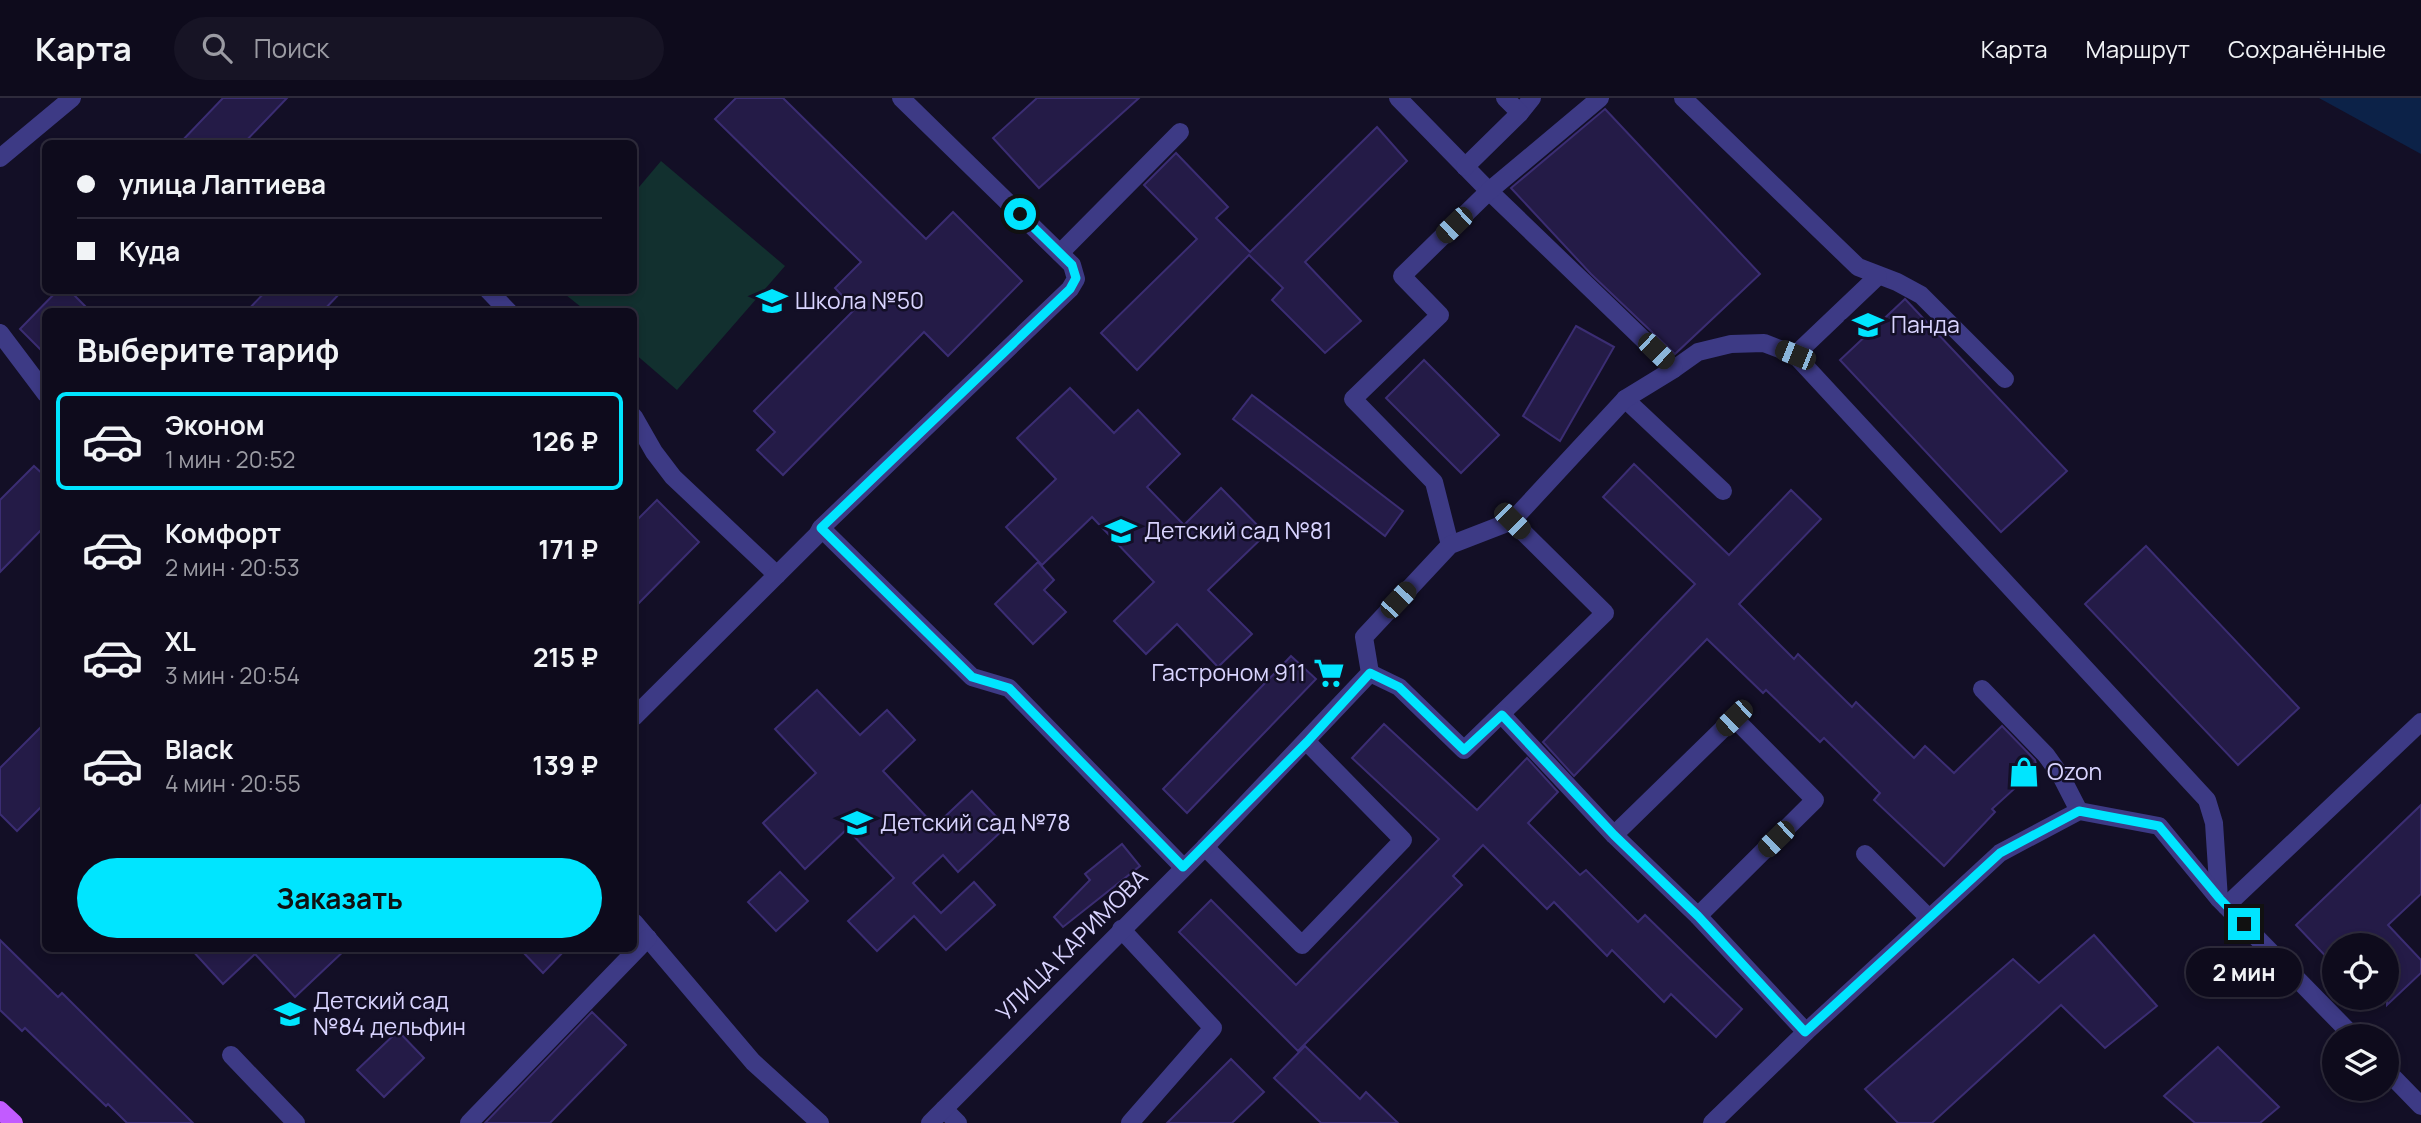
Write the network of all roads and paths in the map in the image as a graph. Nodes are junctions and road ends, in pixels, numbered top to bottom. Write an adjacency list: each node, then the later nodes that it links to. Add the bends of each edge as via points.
1 (72, 98): 10 (street)
2 (901, 98): 13 (street)
3 (1398, 98): 11 (street)
4 (1505, 98): 8 (street)
5 (1532, 98): 8 (street)
6 (1600, 98): 12 (street)
7 (1683, 98): 14 (street, via 1858,267)
8 (1520, 113): 11 (street)
9 (1180, 132): 13 (street)
10 (0, 158)
11 (1465, 167): 12 (street)
12 (1489, 191): 19 (street); 27 (street, via 1402,276 1440,315 1353,400 1434,482)
13 (1059, 253): 26 (street, via 1072,265 1076,278 1070,289)
14 (1878, 276): 18 (street); 20 (street, via 1921,295)
15 (492, 294): 16 (street)
16 (505, 308)
17 (0, 333): 21 (street)
18 (1795, 355): 19 (street, via 1764,343 1731,344 1698,352); 40 (street, via 2207,800)
19 (1674, 369): 22 (street)
20 (2005, 379)
21 (42, 389)
22 (1625, 399): 24 (street); 25 (street)
23 (637, 422): 28 (street, via 673,477)
24 (1723, 491)
25 (1512, 521): 27 (street); 32 (street, via 1605,613)
26 (821, 528): 28 (street); 39 (street, via 972,677 1009,688)
27 (1450, 545): 29 (street, via 1364,637)
28 (777, 575): 31 (street)
29 (1370, 673): 32 (street, via 1399,687 1464,750); 34 (street, УЛИЦА КАРИМОВА)
30 (1982, 689): 35 (street, via 2046,755)
31 (637, 714)
32 (1502, 715): 36 (street)
33 (2421, 722): 40 (street)
34 (1307, 742): 37 (street, УЛИЦА КАРИМОВА); 37 (street, via 1403,840 1385,859 1301,945)
35 (2079, 811): 40 (street, via 2159,826); 42 (street, via 2000,853)
36 (1614, 835): 41 (street); 41 (street, via 1734,718 1815,800)
37 (1205, 847): 39 (street, УЛИЦА КАРИМОВА)
38 (1865, 854): 42 (street)
39 (1183, 867): 44 (street, УЛИЦА КАРИМОВА)
40 (2223, 903): 48 (street)
41 (1698, 916): 49 (street)
42 (1929, 918): 49 (street)
43 (637, 925): 45 (street)
44 (1121, 929): 53 (street, УЛИЦА КАРИМОВА); 61 (street, via 1213,1028)
45 (648, 938): 46 (street); 58 (street, via 752,1062)
46 (637, 949)
47 (634, 952): 57 (street)
48 (2341, 1024)
49 (1805, 1032): 62 (street)
50 (231, 1055): 56 (street)
51 (2399, 1083): 52 (street)
52 (2421, 1106)
53 (944, 1109): 59 (street, УЛИЦА КАРИМОВА); 60 (street)
54 (0, 1110): 55 (main road)
55 (14, 1123)
56 (296, 1123)
57 (469, 1123)
58 (820, 1123)
59 (930, 1123)
60 (958, 1123)
61 (1130, 1123)
62 (1712, 1123)

